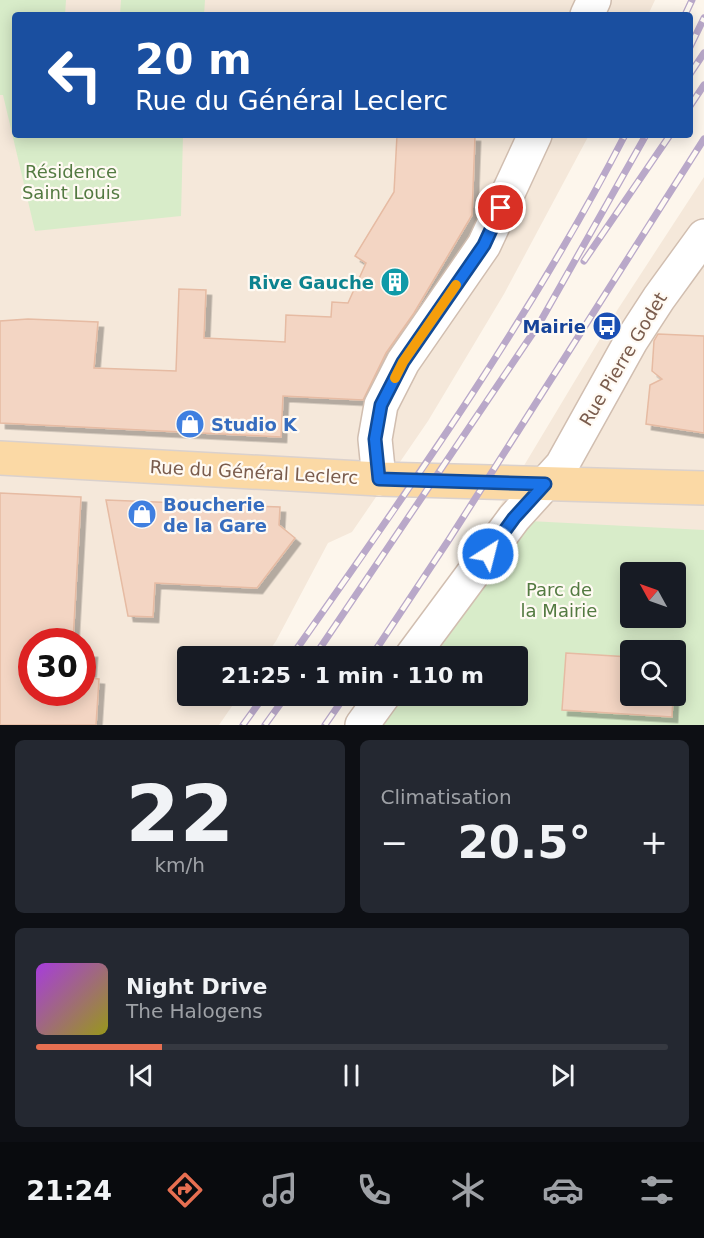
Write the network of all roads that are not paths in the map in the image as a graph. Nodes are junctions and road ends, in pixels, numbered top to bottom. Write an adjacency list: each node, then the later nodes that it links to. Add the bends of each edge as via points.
1 (534, 138): 4 (street, via 484,245 403,362 381,405 375,439)
2 (704, 236): 5 (street, Rue Pierre Godet, via 631,341 561,465)
3 (0, 458): 4 (main road, Rue du Général Leclerc)
4 (379, 479): 5 (main road, Rue du Général Leclerc)
5 (545, 484): 6 (main road, Rue du Général Leclerc); 7 (street, Rue Pierre Godet, via 514,518)
6 (704, 488)
7 (419, 646)
8 (376, 706): 9 (street)
9 (362, 725)

